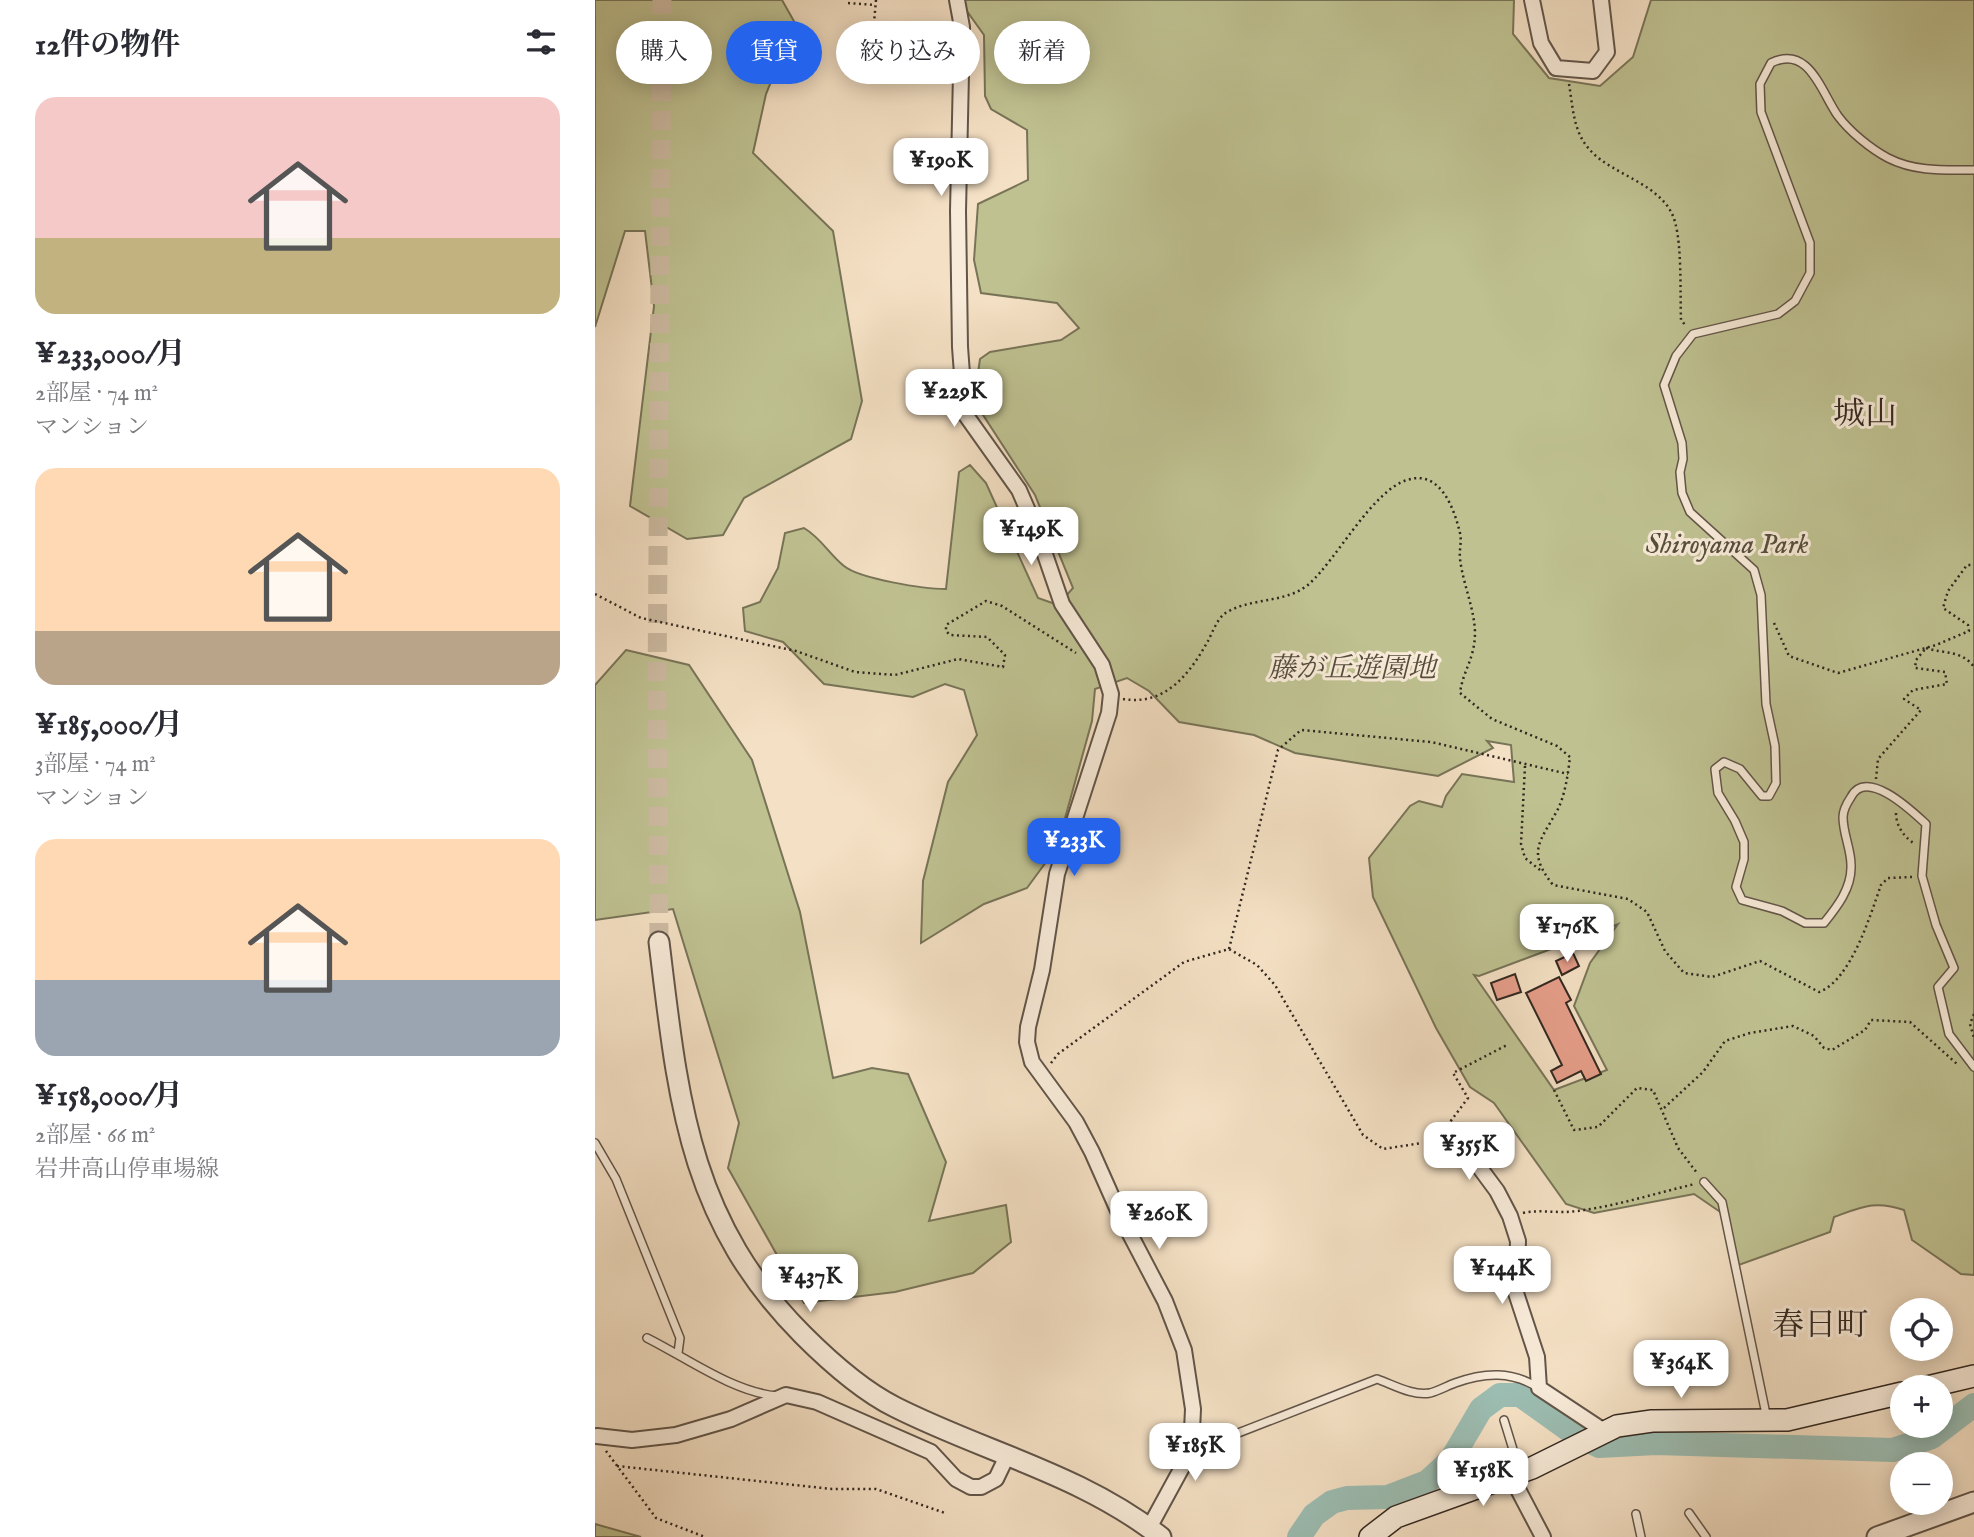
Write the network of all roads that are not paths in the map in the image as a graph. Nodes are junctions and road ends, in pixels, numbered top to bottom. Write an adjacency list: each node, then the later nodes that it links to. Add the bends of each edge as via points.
1 (957, 0): 21 (street, via 962,27 958,211 965,414 1019,490 1062,604 1092,646 1111,694 1109,713 1057,874 1028,1027 1032,1062 1092,1152 1177,1331 1193,1409)
2 (1532, 0): 3 (street, via 1541,43 1556,68 1593,71 1607,52)
3 (1601, 0)
4 (1974, 170): 6 (lane, via 1917,169 1888,158 1839,118 1808,65 1783,58 1771,63 1760,84 1761,112 1810,243 1809,272 1795,301 1778,314 1693,334 1676,356 1664,385 1682,443 1682,493 1691,512 1754,570 1761,595 1766,704 1775,746 1776,783 1769,796 1762,796 1740,769 1724,762 1715,769 1718,793 1744,842 1736,887 1742,900 1805,923 1824,923 1841,902 1851,866 1842,814 1853,792 1860,787 1875,789 1896,799 1926,824 1922,876 1954,968 1938,987 1949,1034)
5 (659, 942): 22 (street, via 677,1090 688,1137 711,1203 746,1268 802,1334 867,1389 893,1406)
6 (1974, 1067)
7 (1437, 1141): 14 (street, via 1477,1164 1510,1216 1518,1241 1516,1293 1537,1357)
8 (595, 1143): 11 (lane, via 616,1179 680,1338)
9 (1704, 1182): 18 (lane, via 1722,1202)
10 (647, 1338): 11 (lane)
11 (678, 1353): 15 (lane, via 758,1392)
12 (1974, 1376): 13 (main road)
13 (1953, 1381)
14 (1539, 1388): 19 (street); 21 (lane, via 1521,1377 1489,1376 1467,1378 1430,1393 1414,1393 1377,1379)
15 (778, 1396): 20 (street, via 731,1419 676,1435 632,1440); 22 (street, via 817,1402 931,1452 956,1479 971,1487 996,1479)
16 (1890, 1396): 18 (main road)
17 (1504, 1420): 23 (lane)
18 (1767, 1422): 19 (main road, via 1643,1421)
19 (1602, 1432): 23 (main road)
20 (597, 1436)
21 (1191, 1451): 27 (street)
22 (1007, 1456): 27 (street, via 1075,1482)
23 (1516, 1474): 28 (main road, via 1396,1517); 29 (street)
24 (1974, 1502): 32 (street)
25 (1689, 1513): 31 (lane)
26 (1636, 1514): 30 (lane)
27 (1155, 1532)
28 (1370, 1537)
29 (1543, 1537)
30 (1641, 1537)
31 (1706, 1537)
32 (1878, 1537)

